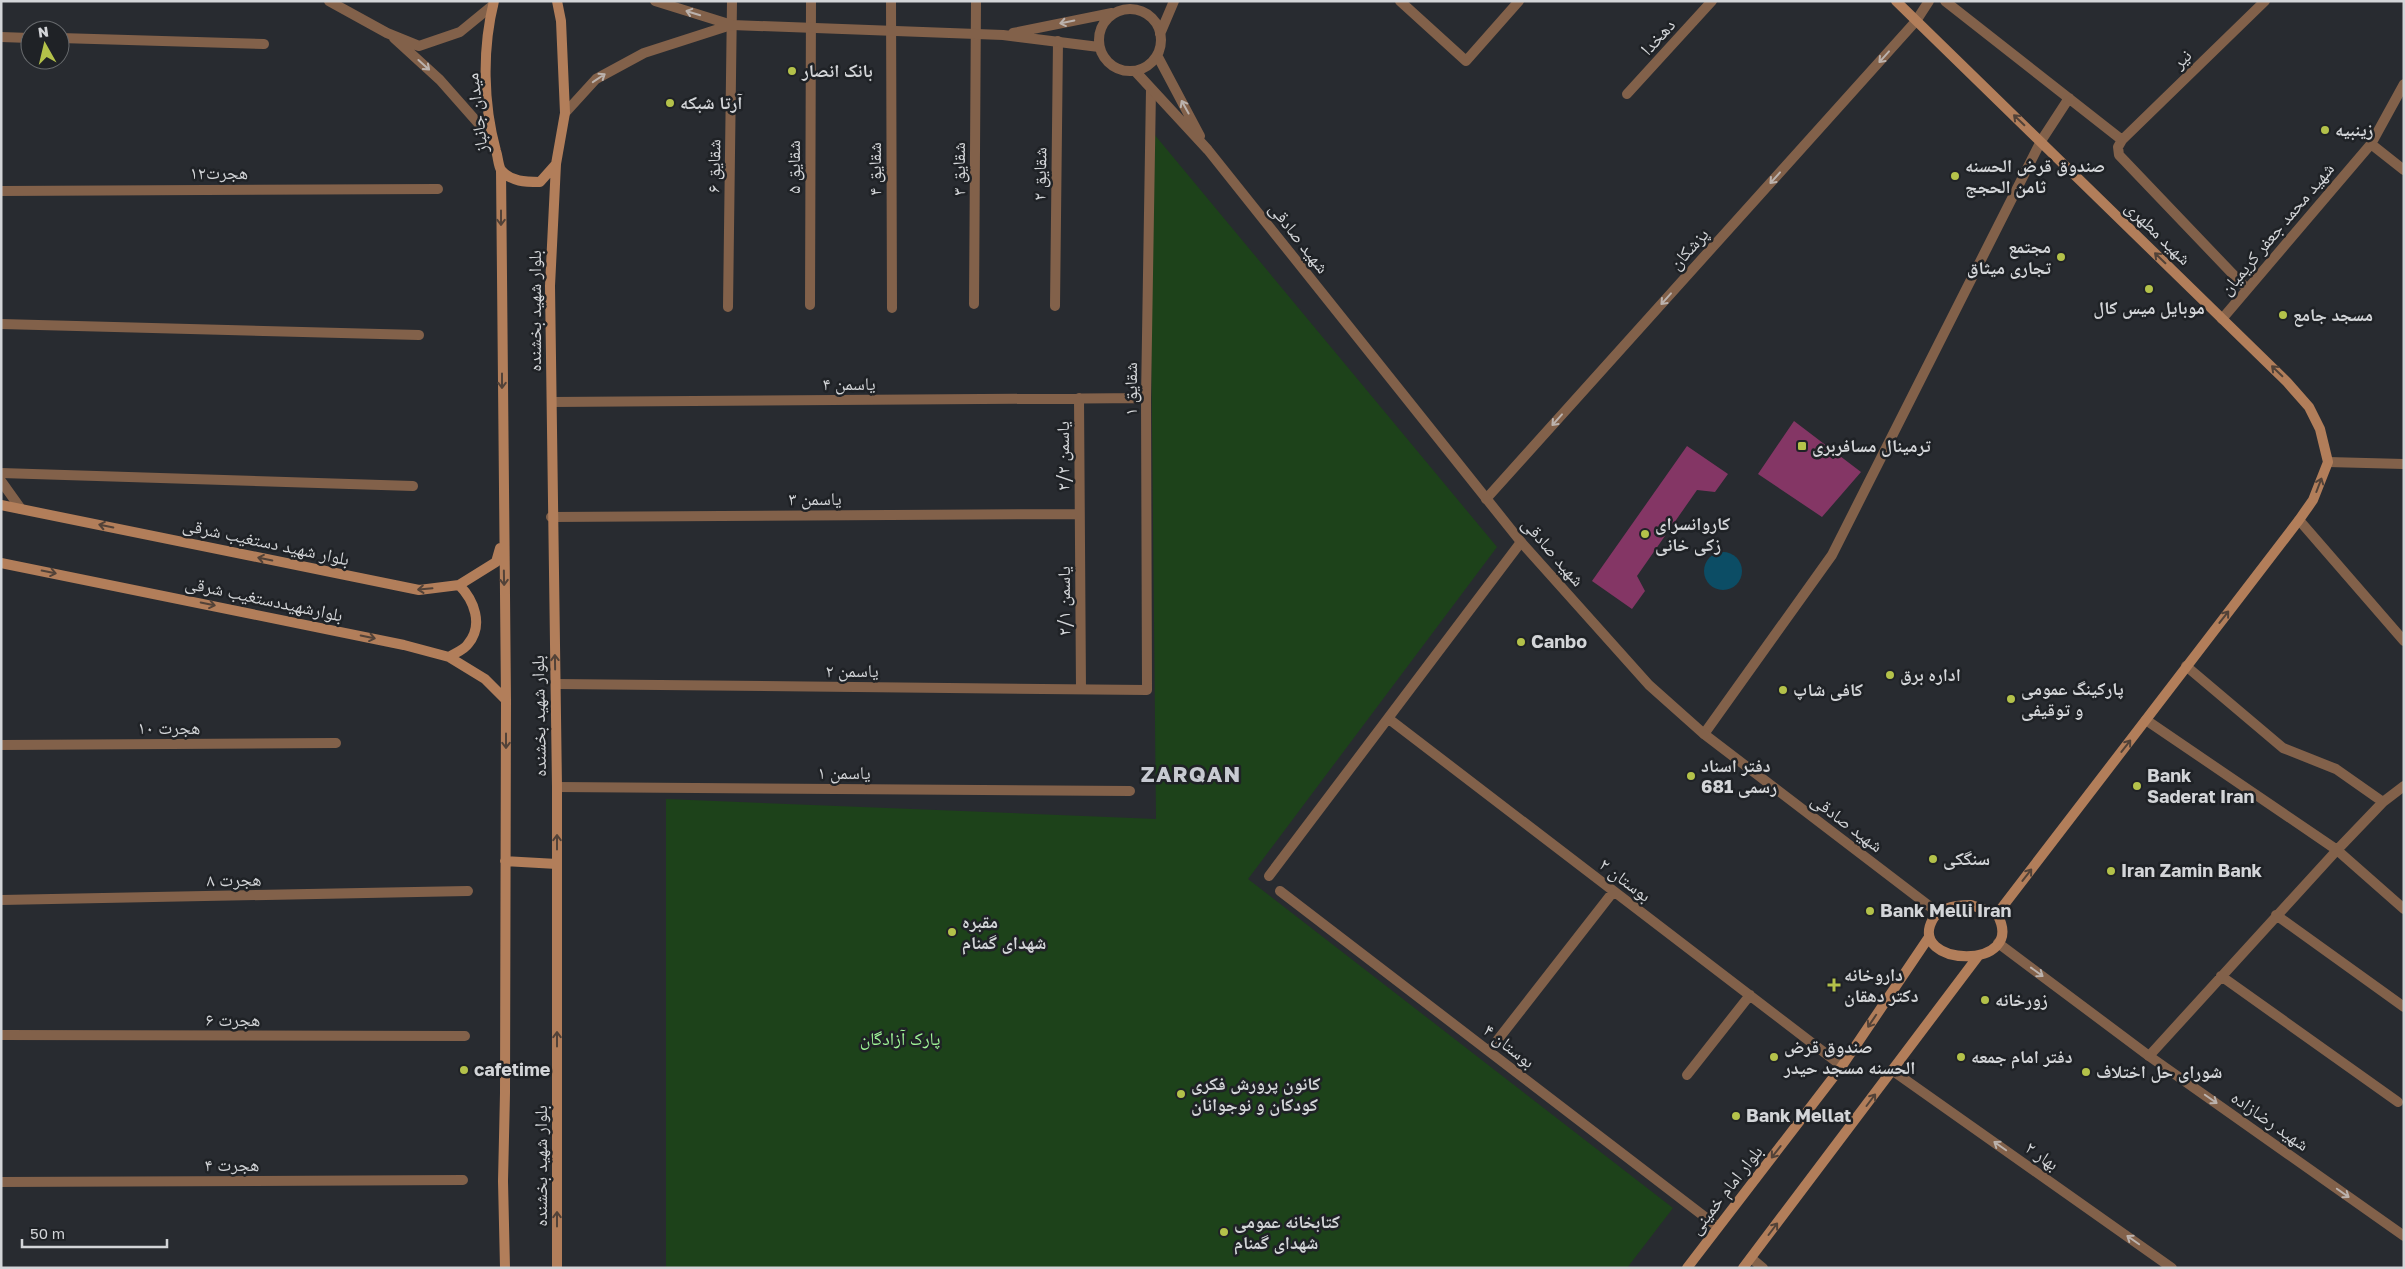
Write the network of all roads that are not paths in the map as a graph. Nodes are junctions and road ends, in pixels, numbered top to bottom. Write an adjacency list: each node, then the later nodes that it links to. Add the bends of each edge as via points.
1 (329, 1): 23 (street)
2 (557, 1): 39 (main road, via 561,21)
3 (655, 1): 20 (street, one-way to 3)
4 (732, 1): 20 (street, شقایق ۶)
5 (811, 1): 21 (street, شقایق ۵)
6 (891, 1): 22 (street, شقایق ۴)
7 (976, 1): 24 (street, شقایق ۳)
8 (1174, 1): 25 (street)
9 (1400, 1): 10 (street, via 1466,61)
10 (1519, 1)
11 (1712, 1): 37 (street, دهخدا)
12 (1896, 1): 19 (main road, شهید مطهری)
13 (1929, 1): 19 (street, پزشکان)
14 (1945, 1): 38 (street)
15 (2266, 1): 41 (street, نیر)
16 (494, 3): 23 (street, via 460,32 419,46); 40 (main road, میدان جانباز, via 489,28 486,84)
17 (1129, 5): 18 (street); 25 (street, via 1144,12 1158,25)
18 (1115, 12): 26 (street, one-way to 26); 32 (street, via 1101,27)
19 (1916, 21): 42 (main road, شهید مطهری, one-way to 19); 67 (street, پزشکان, one-way to 67)
20 (732, 25): 21 (street); 39 (street, one-way to 20, via 596,79 636,58); 54 (street, شقایق ۶)
21 (811, 28): 22 (street); 52 (street, شقایق ۵)
22 (890, 31): 24 (street); 55 (street, شقایق ۴)
23 (387, 33): 40 (street, one-way to 40, via 440,80)
24 (976, 34): 26 (street); 51 (street, شقایق ۳)
25 (1160, 34): 33 (street)
26 (1003, 35): 30 (street)
27 (1, 37): 28 (street)
28 (20, 38)
29 (70, 38): 31 (street)
30 (1058, 41): 32 (street); 53 (street, شقایق ۲)
31 (264, 44)
32 (1099, 48): 34 (street, via 1109,63)
33 (1157, 55): 34 (street, via 1148,65); 44 (street, one-way to 33)
34 (1135, 71): 36 (street)
35 (2404, 84): 43 (street, شهید محمد جعفر کریمیان)
36 (1151, 89): 44 (street); 60 (street, شقایق ۱)
37 (1627, 94)
38 (2069, 98): 41 (street); 42 (street)
39 (565, 113): 45 (main road)
40 (493, 140): 46 (main road, میدان جانباز)
41 (2122, 140): 50 (street, via 2118,147 2119,155)
42 (2040, 141): 56 (main road, شهید مطهری, one-way to 42); 86 (street, via 1832,555)
43 (2371, 144): 47 (street); 50 (street, شهید محمد جعفر کریمیان)
44 (1208, 150): 67 (street, شهید صادقی)
45 (556, 164): 46 (main road, میدان جانباز, via 540,182 519,182); 61 (main road, بلوار شهید بخشنده, via 550,286)
46 (501, 170): 73 (main road, بلوار شهید بخشنده, one-way to 73)
47 (2404, 170)
48 (438, 189): 49 (street, هجرت۱۲)
49 (1, 191)
50 (2247, 289): 56 (street, شهید محمد جعفر کریمیان)
51 (974, 304)
52 (810, 305)
53 (1055, 306)
54 (728, 307)
55 (892, 308)
56 (2222, 319): 62 (main road, شهید مطهری, one-way to 56, via 2320,429 2309,407)
57 (1, 324): 58 (street)
58 (419, 335)
59 (1079, 398): 60 (street, یاسمن ۴); 61 (street, یاسمن ۴); 70 (street, یاسمن ۲/۲)
60 (1146, 398): 82 (street, شقایق ۱)
61 (552, 402): 71 (main road, بلوار شهید بخشنده)
62 (2328, 462): 63 (street); 72 (main road, one-way to 62, via 2313,500)
63 (2404, 464)
64 (1, 473): 66 (street)
65 (1, 481): 69 (street)
66 (413, 486)
67 (1486, 499): 74 (street, شهید صادقی)
68 (1, 505): 69 (main road, بلوار شهید دستغیب شرقی)
69 (21, 509): 76 (main road, بلوار شهید دستغیب شرقی, one-way to 69, via 419,590)
70 (1080, 514): 71 (street, یاسمن ۳); 81 (street, یاسمن ۲/۱)
71 (551, 517): 80 (main road, بلوار شهید بخشنده, one-way to 71)
72 (2299, 520): 77 (street); 79 (main road, one-way to 72)
73 (503, 540): 76 (main road, بلوار شهید دستغیب شرقی, via 496,562); 83 (main road, بلوار شهید بخشنده, one-way to 83)
74 (1521, 542): 84 (street); 86 (street, شهید صادقی, via 1649,685)
75 (1, 563): 78 (main road, بلوارشهیددستغیب شرقی, one-way to 78, via 404,645)
76 (459, 585): 78 (main road, via 473,602 476,625 467,646)
77 (2404, 641)
78 (449, 657): 83 (main road, بلوارشهیددستغیب شرقی, via 485,679)
79 (2186, 666): 85 (main road); 92 (street, via 2283,748 2336,768)
80 (556, 684): 81 (street, یاسمن ۲); 90 (main road, بلوار شهید بخشنده)
81 (1081, 689): 82 (street, یاسمن ۲)
82 (1147, 690)
83 (506, 700): 94 (main road, بلوار شهید بخشنده, one-way to 94)
84 (1389, 719): 96 (street); 99 (street, بوستان ۲)
85 (2146, 720): 93 (street); 103 (main road, one-way to 85)
86 (1704, 734): 102 (street, شهید صادقی)
87 (336, 743): 88 (street, هجرت ۱۰)
88 (1, 744)
89 (2404, 786): 92 (street)
90 (557, 787): 91 (street, یاسمن ۱); 95 (main road, بلوار شهید بخشنده, one-way to 90)
91 (1130, 791)
92 (2384, 802): 93 (street)
93 (2337, 850): 101 (street); 104 (street)
94 (505, 861): 95 (main road); 124 (main road, بلوار شهید بخشنده, via 502,1181)
95 (557, 864): 125 (main road, بلوار شهید بخشنده, one-way to 95)
96 (1269, 876)
97 (468, 891): 100 (street, هجرت ۸)
98 (1280, 891): 113 (street, بوستان ۴)
99 (1613, 892): 109 (street, بوستان ۲); 113 (street)
100 (1, 900)
101 (2404, 908)
102 (1937, 912): 103 (main road, via 1971,904); 105 (main road, via 1930,924)
103 (1997, 914): 106 (main road, via 2003,931)
104 (2276, 915): 108 (street); 110 (street)
105 (1929, 937): 107 (main road, via 1933,945 1945,953); 115 (main road, بلوار امام خمینی, one-way to 115)
106 (1998, 943): 107 (main road); 114 (street, شهید رضازاده, one-way to 114)
107 (1979, 955): 116 (main road)
108 (2221, 976): 114 (street); 118 (street)
109 (1750, 995): 115 (street, بوستان ۲); 117 (street)
110 (2404, 1007)
111 (1, 1035): 112 (street, هجرت ۶)
112 (465, 1036)
113 (1489, 1051): 121 (street, بوستان ۴)
114 (2150, 1056): 122 (street, شهید رضازاده, one-way to 122)
115 (1842, 1066): 121 (main road, بلوار امام خمینی, one-way to 121)
116 (1893, 1072): 123 (main road, one-way to 116); 129 (street, بهار ۲, one-way to 116)
117 (1687, 1075)
118 (2398, 1102)
119 (463, 1180): 120 (street, هجرت ۴)
120 (1, 1182)
121 (1718, 1227): 126 (main road, بلوار امام خمینی)
122 (2403, 1235)
123 (1751, 1258): 127 (main road); 128 (street)
124 (505, 1268)
125 (557, 1268)
126 (1687, 1268)
127 (1743, 1268)
128 (1763, 1268)
129 (2172, 1268)

